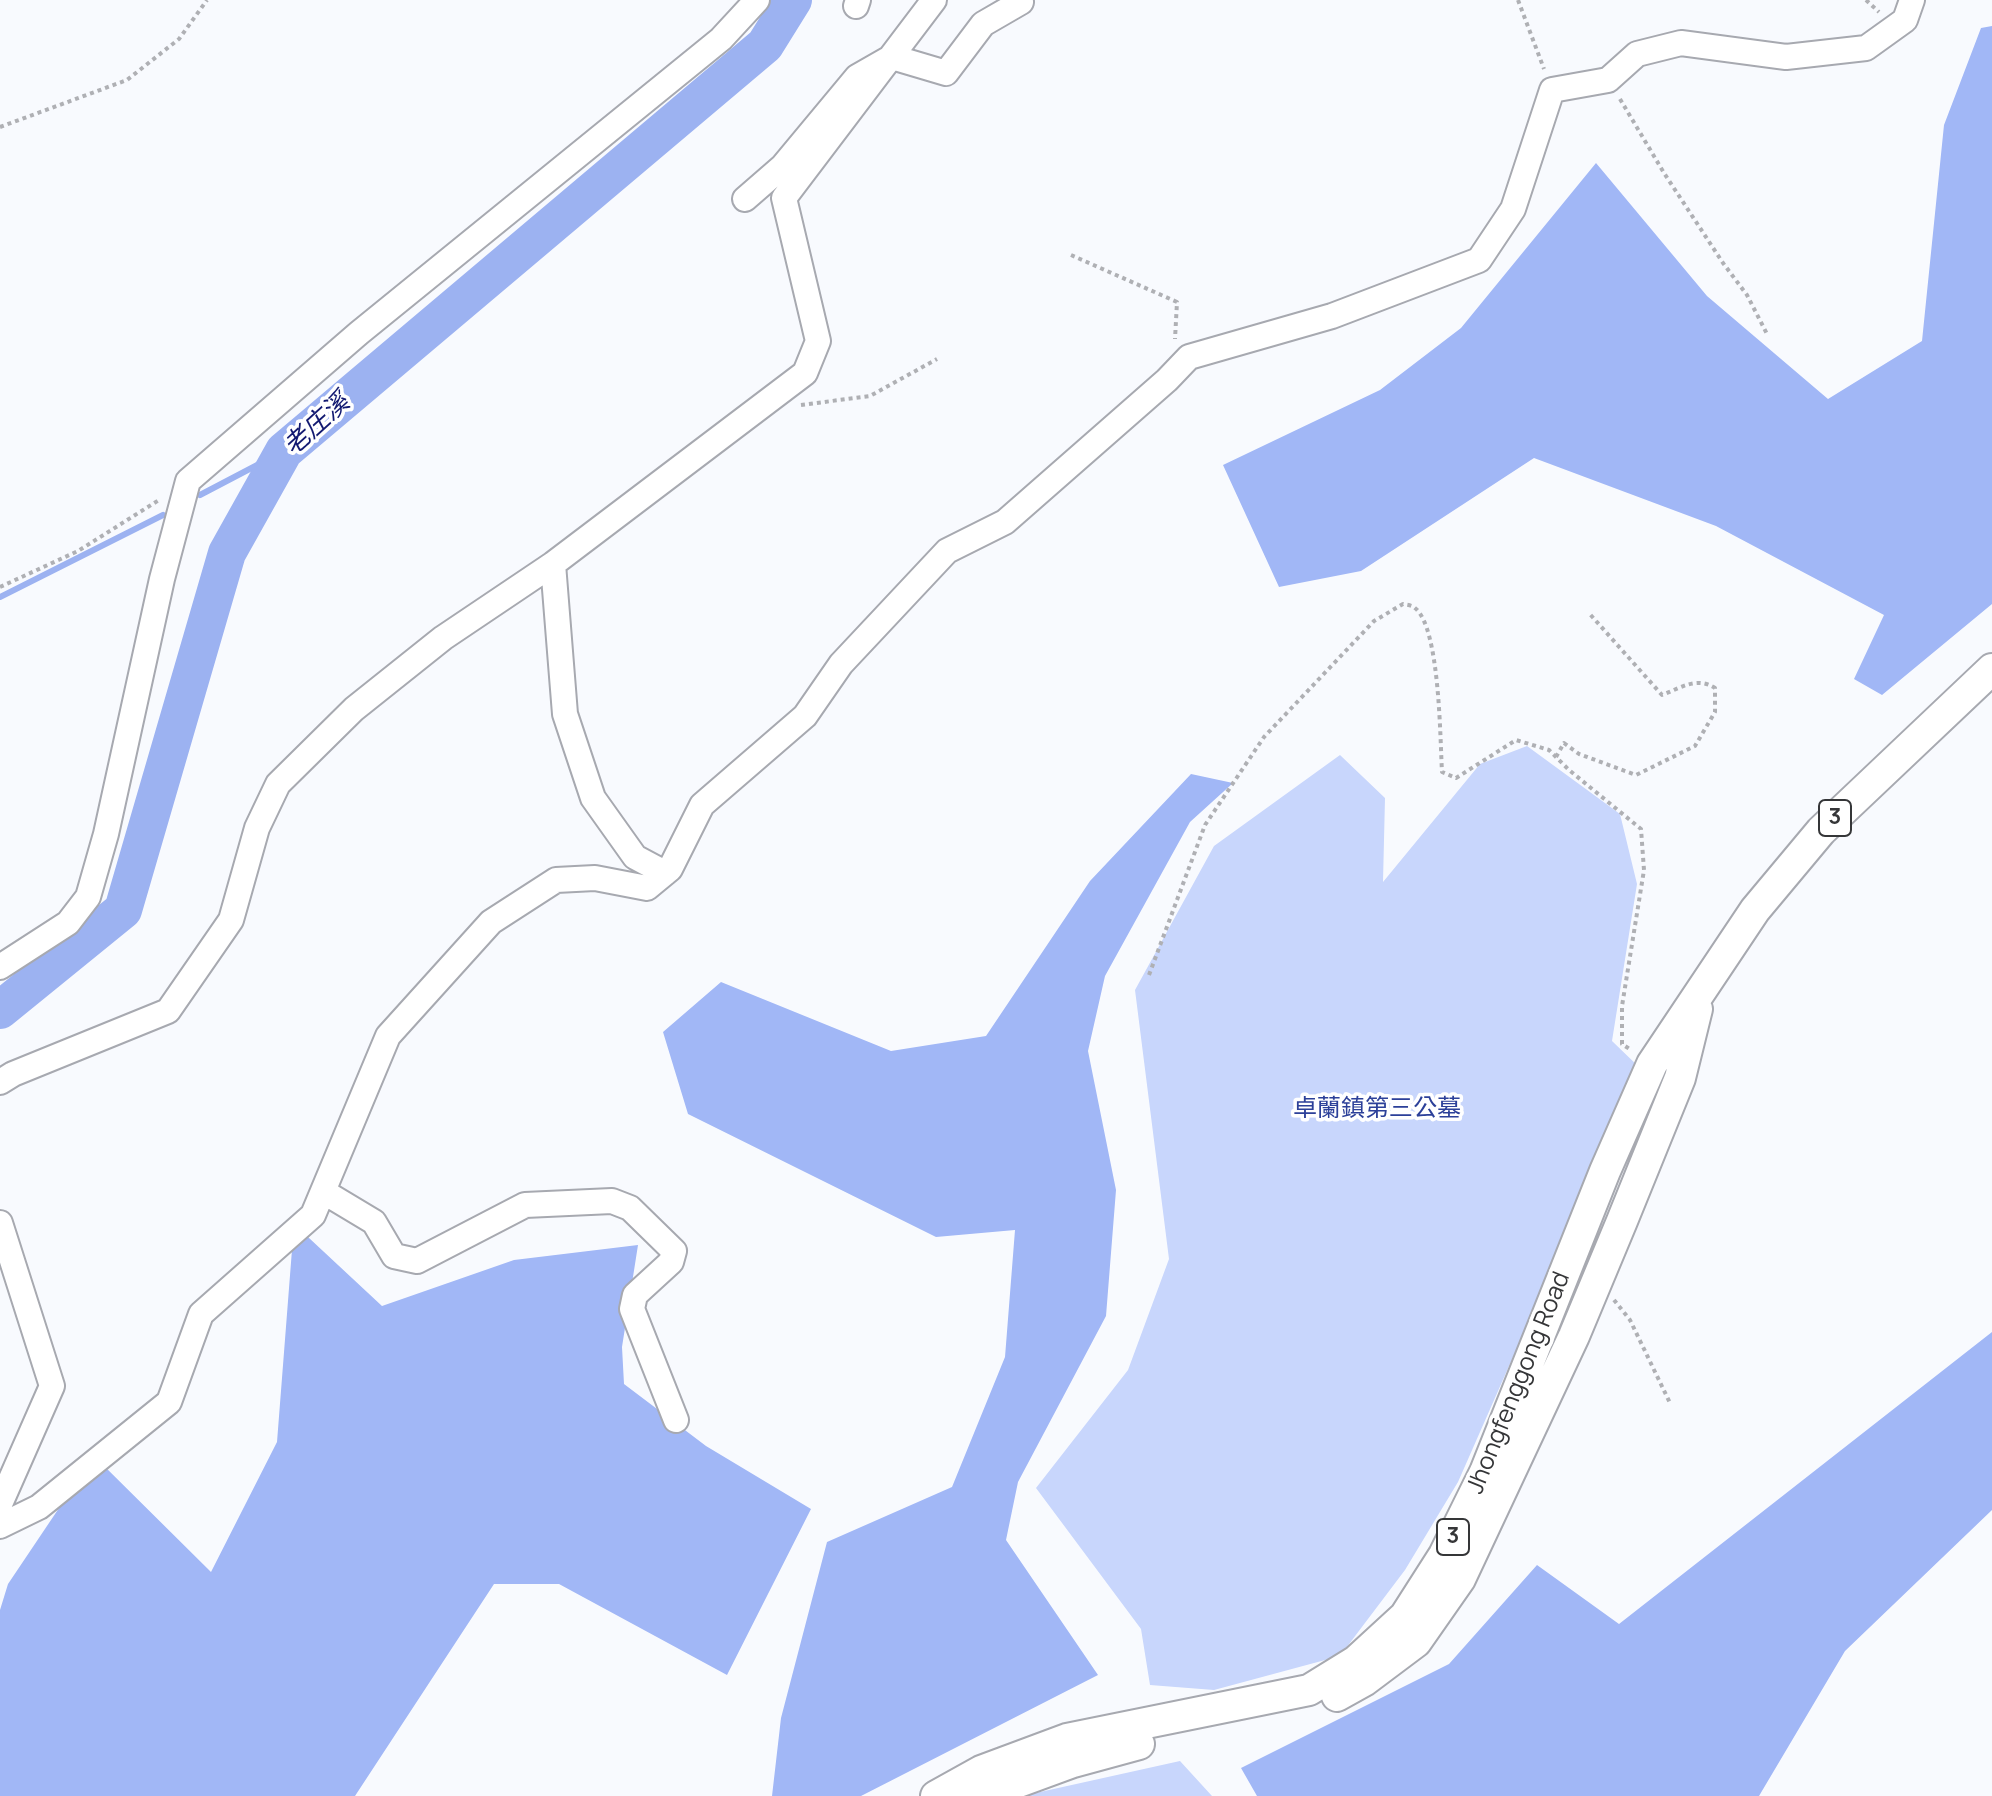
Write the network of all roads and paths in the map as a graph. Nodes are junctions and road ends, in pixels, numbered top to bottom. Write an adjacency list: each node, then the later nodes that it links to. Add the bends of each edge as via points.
1 (207, 0): 10 (path, via 179,39 127,80)
2 (757, 0): 17 (lane, via 721,39 359,333)
3 (934, 0): 7 (lane)
4 (1518, 0): 9 (path)
5 (1912, 0): 8 (lane, via 1905,20 1866,48 1786,57 1681,43 1637,54)
6 (1021, 2): 7 (lane, via 983,24 946,73)
7 (892, 57): 11 (lane, via 857,77 783,166); 18 (lane, via 784,198 818,341 805,373)
8 (1608, 80): 9 (lane); 13 (path)
9 (1552, 90): 15 (lane, via 1513,209 1479,260 1332,316 1189,357)
10 (0, 127)
11 (745, 199)
12 (1071, 255): 15 (path, via 1177,302 1175,346)
13 (1767, 334)
14 (937, 359): 16 (path, via 870,396)
15 (1180, 367): 23 (lane, via 1005,522 947,551 841,664 805,716 702,805)
16 (799, 405)
17 (188, 481): 19 (path, via 78,551); 24 (lane, via 88,897 68,923)
18 (553, 564): 23 (lane, via 565,714 593,798 635,857); 28 (lane, via 443,638 354,709 278,784 257,828 231,920 168,1011)
19 (0, 587)
20 (1588, 612): 22 (path, via 1662,695 1694,681 1710,684 1715,688 1715,712 1695,746 1636,775 1564,743)
21 (1992, 669): 26 (main road, Jhongfenggong Road / 3, via 1821,831 1755,910)
22 (1556, 757): 25 (path, via 1516,740 1456,778 1442,772 1435,659 1425,624 1415,608 1403,604 1374,621 1264,737 1205,825); 27 (path, via 1641,829 1644,870 1622,1006 1622,1044)
23 (665, 873): 29 (lane, via 647,888 595,878 556,880 491,922 388,1036)
24 (0, 967)
25 (1149, 975)
26 (1702, 987): 27 (main road, Jhongfenggong Road / 3); 31 (main road, Jhongfenggong Road / 3, via 1680,1078)
27 (1652, 1064): 36 (main road, Jhongfenggong Road / 3, via 1485,1472 1444,1555 1405,1616 1356,1661 1309,1690 1067,1739 981,1771)
28 (0, 1082)
29 (324, 1192): 33 (lane, via 374,1222 394,1256 417,1261 525,1205 612,1201 630,1208 674,1251 671,1262 635,1295 632,1309); 35 (lane, via 313,1215 201,1314 169,1402 39,1507)
30 (0, 1223): 34 (lane, via 52,1386)
31 (1598, 1279): 32 (path, via 1630,1320); 37 (main road, Jhongfenggong Road / 3, via 1460,1579 1416,1642 1326,1702 1122,1748)
32 (1670, 1403)
33 (676, 1420)
34 (0, 1504)
35 (0, 1526)
36 (936, 1796)
37 (980, 1796)

